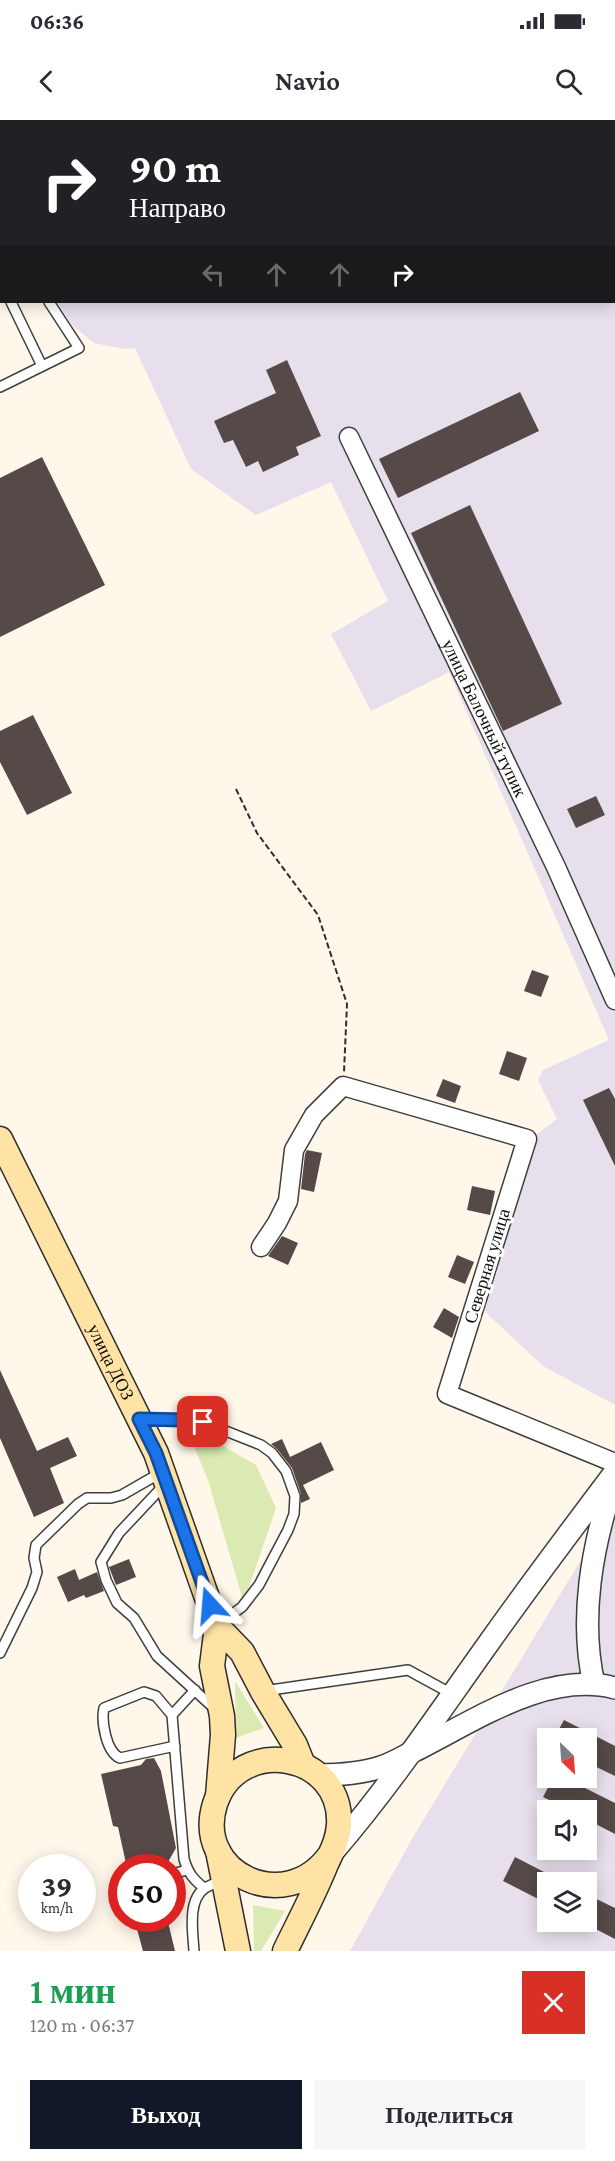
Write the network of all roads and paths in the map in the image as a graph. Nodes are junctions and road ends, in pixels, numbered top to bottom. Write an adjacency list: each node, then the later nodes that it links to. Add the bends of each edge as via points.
1 (11, 303): 3 (lane)
2 (50, 303): 3 (lane, via 79,348)
3 (42, 366): 4 (lane)
4 (0, 387)
5 (349, 437): 7 (street, улица Балочный тупик, via 556,867)
6 (236, 789): 8 (path, via 257,833 318,915 347,1004)
7 (615, 1000)
8 (343, 1086): 10 (street, via 314,1115 294,1150 288,1201); 12 (street, Северная улица, via 527,1138 447,1394)
9 (0, 1139): 11 (main road, улица ДОЗ)
10 (261, 1247)
11 (139, 1419): 14 (main road, улица ДОЗ); 17 (lane, via 203,1422 261,1445 286,1471 295,1496 288,1530 259,1585 242,1607)
12 (615, 1463)
13 (615, 1472): 23 (street)
14 (165, 1477): 17 (main road, улица ДОЗ); 18 (lane, via 111,1498 87,1498 36,1545 37,1572 32,1588); 21 (lane, via 118,1533 101,1562 117,1603 134,1618 157,1656)
15 (615, 1479): 16 (street)
16 (611, 1504): 19 (street, via 596,1548 589,1606 588,1653)
17 (217, 1626): 22 (main road, via 242,1652); 25 (main road, via 212,1666)
18 (0, 1653)
19 (594, 1684): 20 (street); 27 (street, via 540,1691)
20 (615, 1688)
21 (195, 1690): 24 (lane); 25 (lane)
22 (262, 1692): 23 (lane, via 408,1670); 28 (main road)
23 (452, 1694): 27 (street)
24 (172, 1714): 26 (lane); 26 (lane, via 156,1696 144,1692 110,1704 102,1715 110,1748 120,1758)
25 (222, 1716): 29 (main road)
26 (175, 1746): 32 (lane)
27 (411, 1753): 28 (street, via 369,1770 347,1774); 31 (street)
28 (310, 1770): 29 (main road, via 285,1760 251,1764 232,1777); 31 (main road, via 330,1790 338,1808 338,1837)
29 (218, 1796): 30 (main road, via 212,1819)
30 (217, 1846): 31 (main road, via 241,1875 277,1886 308,1877); 33 (main road)
31 (330, 1855): 36 (main road)
32 (187, 1870): 33 (lane, via 193,1879)
33 (213, 1884): 34 (lane, via 198,1895 193,1914); 35 (main road)
34 (194, 1951)
35 (238, 1951)
36 (285, 1951)

